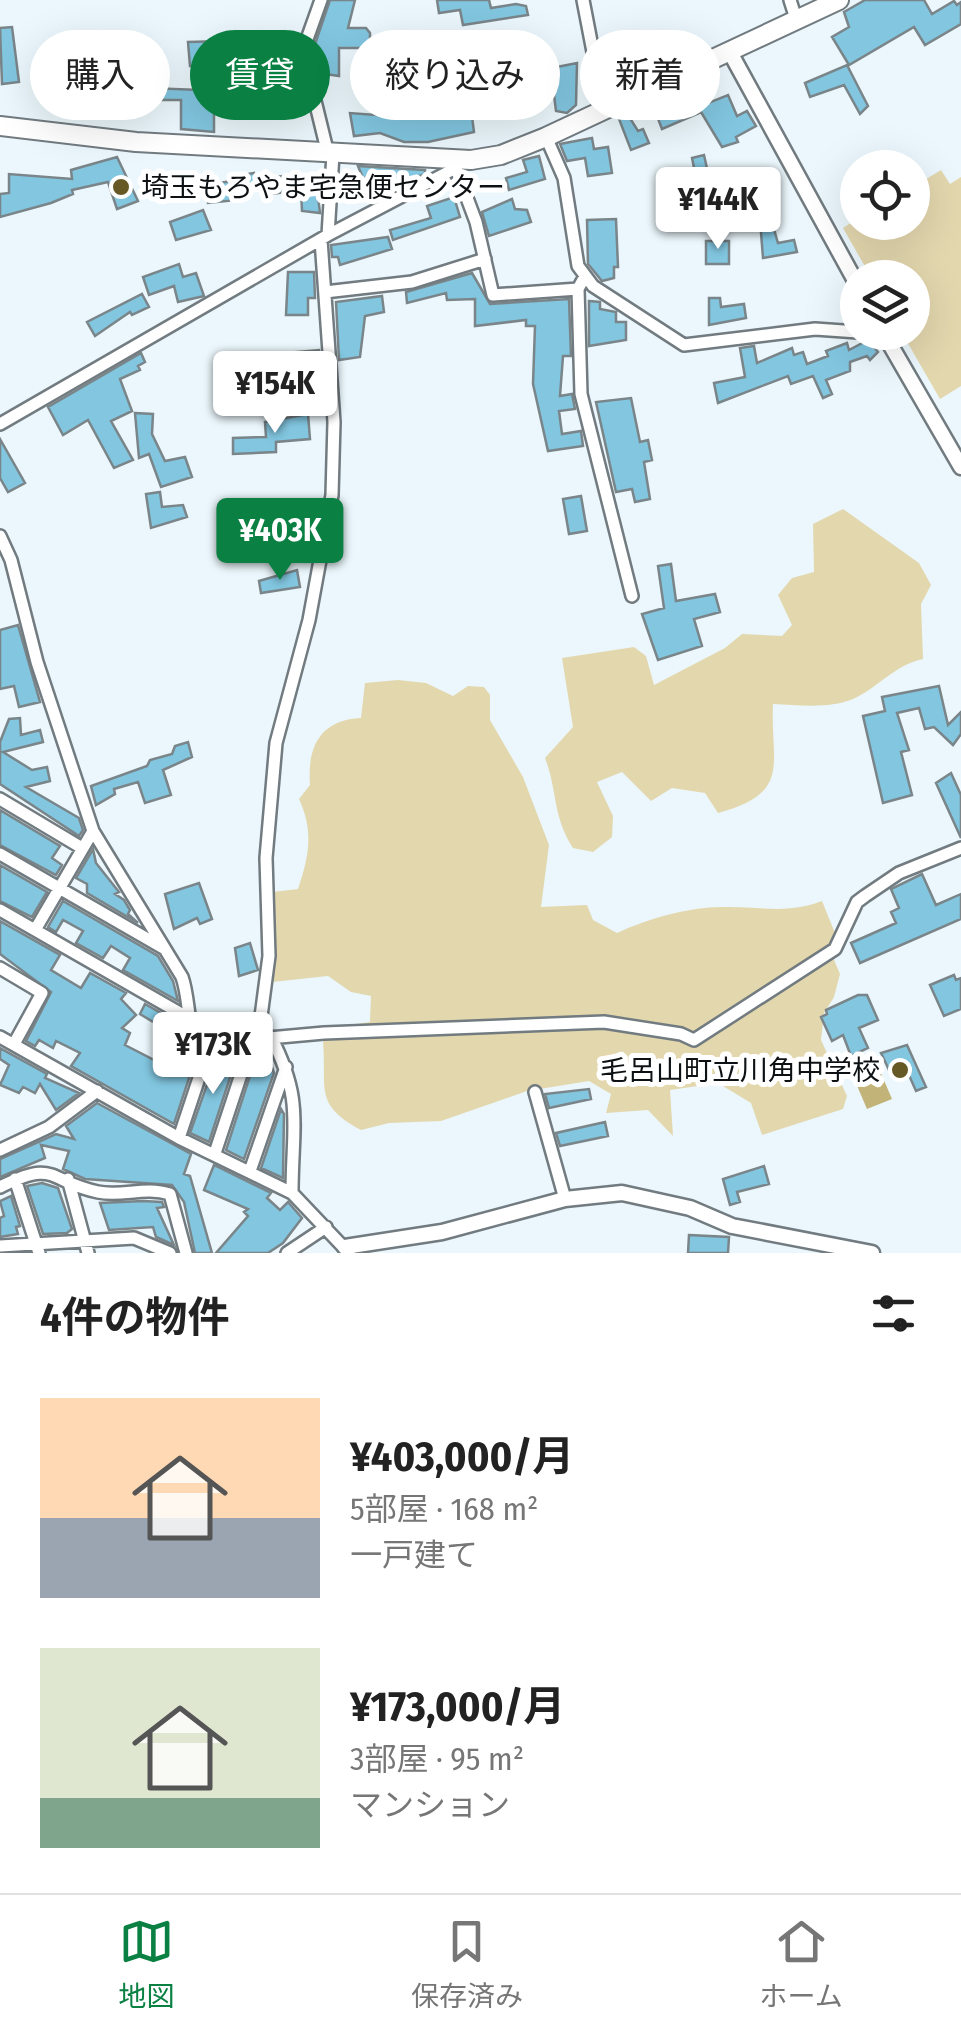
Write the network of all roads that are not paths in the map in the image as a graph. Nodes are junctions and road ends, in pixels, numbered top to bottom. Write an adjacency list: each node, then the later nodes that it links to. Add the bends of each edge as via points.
1 (321, 0): 12 (street, via 306,42 306,64)
2 (583, 0): 6 (street)
3 (790, 0): 5 (street)
4 (839, 0): 5 (main road)
5 (796, 22): 7 (main road)
6 (589, 30)
7 (731, 54): 8 (main road); 16 (street)
8 (720, 59)
9 (580, 120): 11 (main road)
10 (0, 126): 12 (main road)
11 (546, 136): 13 (main road, via 502,155); 17 (street, via 564,178 578,266)
12 (330, 154): 13 (main road); 14 (street)
13 (458, 163): 14 (street); 15 (street)
14 (324, 237): 19 (street); 22 (street)
15 (485, 259): 18 (street, via 493,295); 19 (street, via 412,282)
16 (844, 260)
17 (586, 276): 18 (street); 20 (street, via 684,344)
18 (578, 289): 25 (street, via 581,394)
19 (325, 292): 38 (street, via 332,495 276,743)
20 (840, 331)
21 (893, 350): 23 (street)
22 (0, 424)
23 (961, 467)
24 (0, 536): 27 (street)
25 (632, 596)
26 (0, 799): 28 (street)
27 (93, 830): 28 (street); 34 (street)
28 (82, 848): 31 (street)
29 (961, 848): 38 (street, via 899,873 865,896 835,949 694,1040 604,1022)
30 (0, 854): 31 (street)
31 (59, 888): 33 (street); 34 (street)
32 (0, 910): 33 (street)
33 (35, 930): 36 (street)
34 (169, 951): 36 (street)
35 (0, 968): 39 (street, via 42,993)
36 (192, 1020): 40 (street, via 194,1043)
37 (0, 1037): 39 (street)
38 (260, 1039): 40 (street); 41 (street); 46 (street)
39 (14, 1044): 42 (street)
40 (208, 1051): 44 (street)
41 (286, 1067): 47 (street); 51 (street, via 296,1120)
42 (97, 1091): 44 (street); 45 (street, via 80,1108)
43 (535, 1092): 52 (street)
44 (179, 1138): 46 (street)
45 (4, 1144)
46 (214, 1153): 47 (street)
47 (250, 1171): 51 (street)
48 (68, 1179): 49 (street, via 36,1172); 55 (street); 59 (street, via 100,1193 151,1188 170,1194)
49 (15, 1180): 50 (street); 56 (street)
50 (0, 1187)
51 (292, 1193): 53 (street)
52 (565, 1199): 57 (street); 61 (street, via 599,1193 651,1197 732,1226)
53 (326, 1227): 57 (street); 60 (street)
54 (0, 1246): 56 (street)
55 (86, 1247): 56 (street); 58 (street, via 134,1238)
56 (37, 1248)
57 (347, 1250)
58 (170, 1253)
59 (186, 1253)
60 (287, 1253)
61 (872, 1253)

